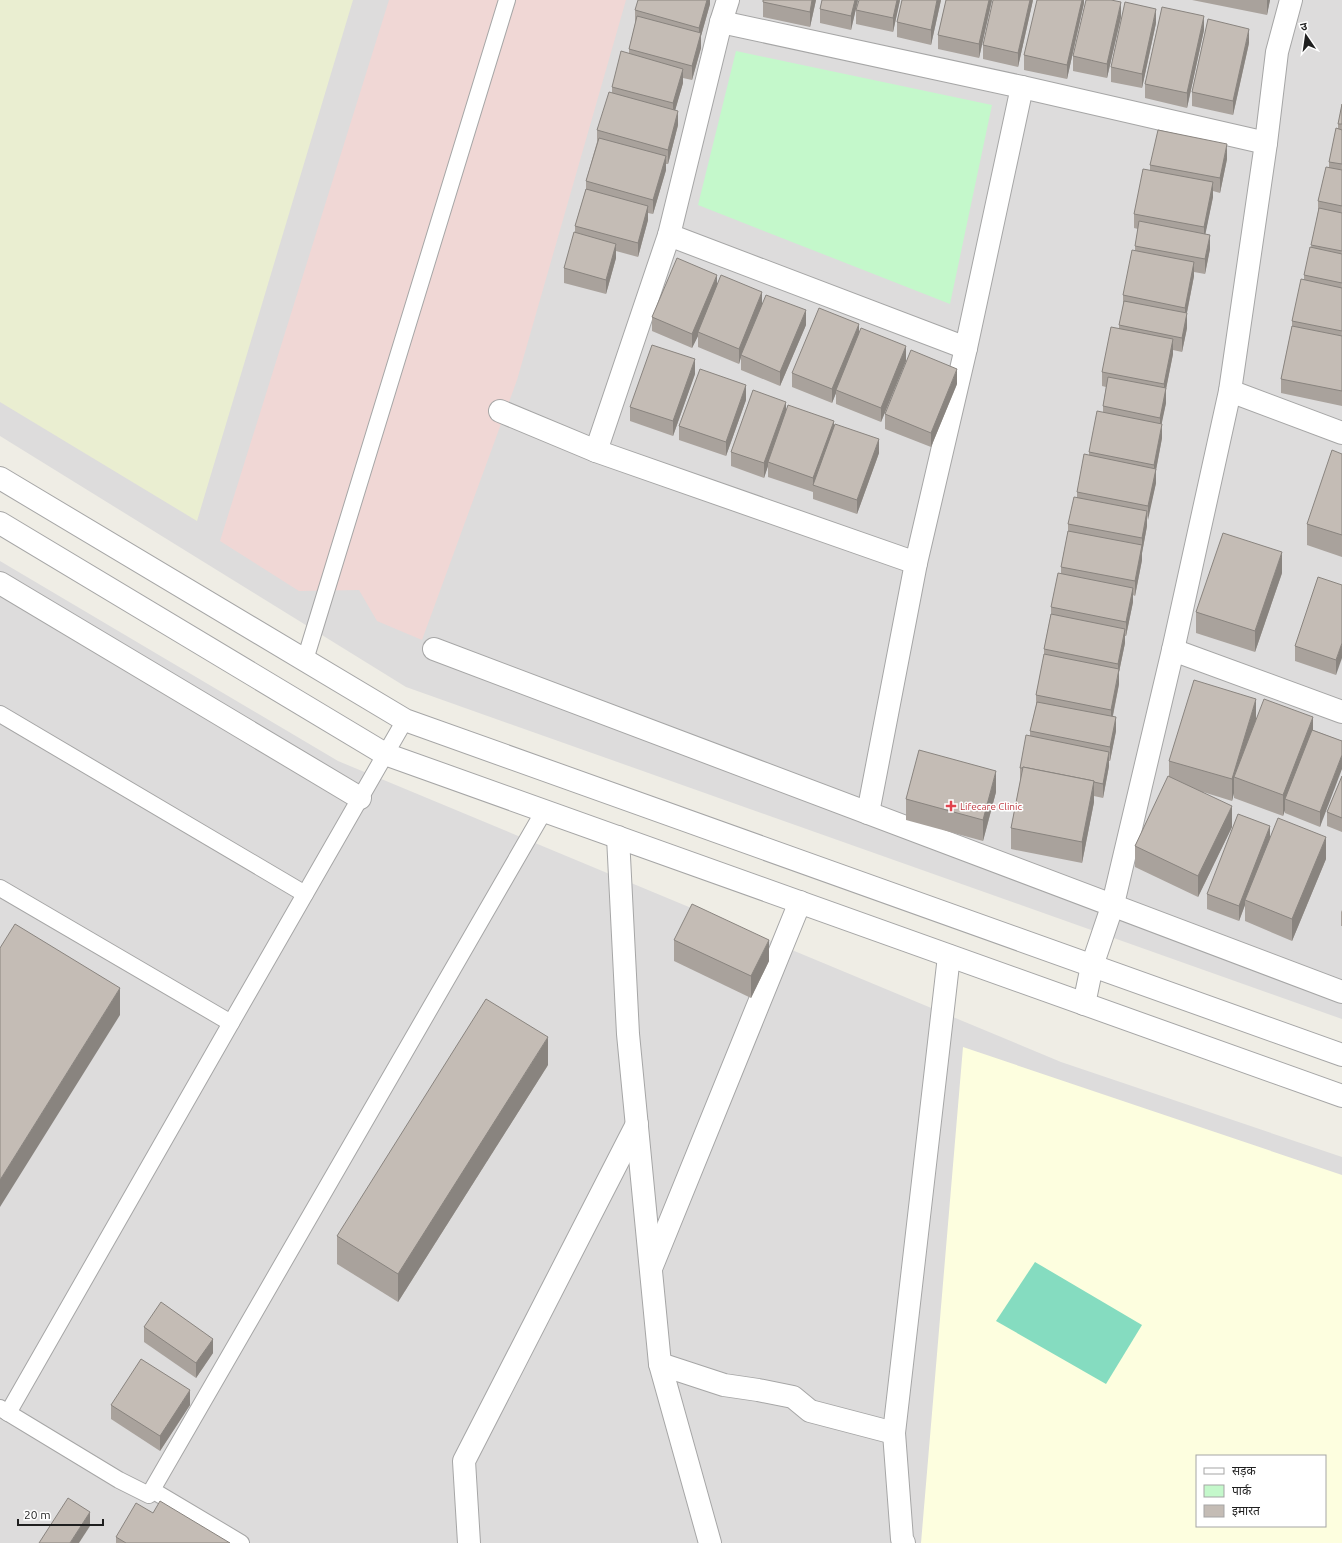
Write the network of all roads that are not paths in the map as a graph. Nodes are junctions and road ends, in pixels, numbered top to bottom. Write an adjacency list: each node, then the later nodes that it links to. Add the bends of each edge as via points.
1 (507, 0): 19 (lane)
2 (728, 0): 4 (street)
3 (1291, 0): 6 (street, via 1277,52)
4 (721, 22): 5 (street); 7 (street)
5 (1022, 87): 6 (street); 8 (street)
6 (1266, 143): 9 (street)
7 (669, 235): 8 (street); 12 (street)
8 (966, 348): 15 (street)
9 (1230, 391): 11 (street); 18 (street)
10 (500, 411): 12 (street)
11 (1342, 433)
12 (596, 451): 15 (street)
13 (0, 478): 19 (street)
14 (0, 523): 23 (street)
15 (916, 563): 26 (street)
16 (0, 583): 24 (street)
17 (434, 649): 26 (street)
18 (1173, 650): 20 (street); 31 (street)
19 (305, 660): 22 (street)
20 (1342, 712)
21 (0, 714): 29 (lane)
22 (405, 720): 23 (lane); 33 (street)
23 (385, 754): 24 (lane); 25 (street)
24 (360, 798): 29 (lane)
25 (544, 811): 27 (street); 44 (lane)
26 (868, 813): 31 (street)
27 (618, 837): 30 (street); 39 (street, via 628,1034)
28 (0, 888): 36 (lane)
29 (305, 894): 36 (lane)
30 (800, 902): 32 (street); 40 (street)
31 (1113, 904): 33 (street); 34 (street)
32 (949, 956): 35 (street); 43 (street)
33 (1092, 966): 35 (street); 37 (street)
34 (1342, 992)
35 (1084, 1004): 38 (street)
36 (230, 1023): 42 (lane)
37 (1342, 1055)
38 (1342, 1096)
39 (637, 1124): 40 (street); 46 (street, via 464,1461)
40 (650, 1268): 41 (street)
41 (660, 1364): 43 (street, via 724,1385 793,1397 810,1411); 47 (street)
42 (4, 1410): 44 (lane)
43 (894, 1433): 48 (street)
44 (148, 1498): 45 (lane)
45 (241, 1543)
46 (469, 1543)
47 (710, 1543)
48 (904, 1543)

